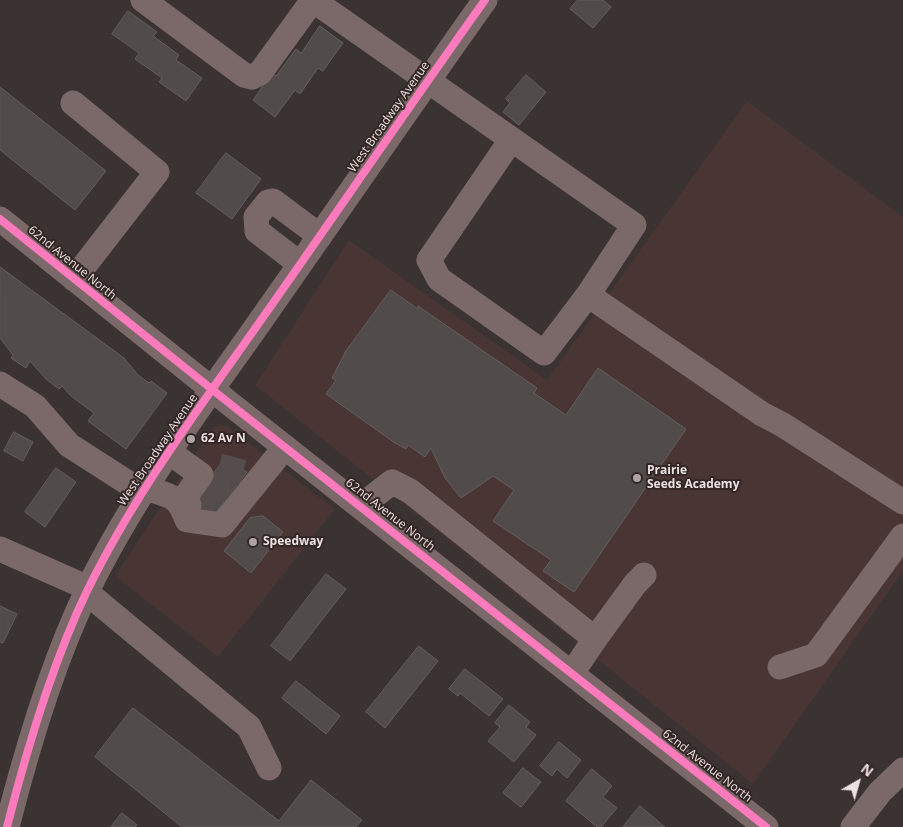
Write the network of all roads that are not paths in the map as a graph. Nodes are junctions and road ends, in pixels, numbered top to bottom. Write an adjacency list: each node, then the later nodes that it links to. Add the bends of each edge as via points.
1 (142, 0): 2 (street, via 244,75 252,77 260,73)
2 (313, 0): 4 (street)
3 (485, 0): 4 (street, West Broadway Avenue)
4 (428, 80): 6 (street); 8 (street, West Broadway Avenue)
5 (73, 103): 10 (street, via 157,172)
6 (510, 140): 11 (street, via 634,225); 11 (street, via 429,260 439,279 544,353)
7 (0, 219): 10 (street, 62nd Avenue North)
8 (320, 236): 9 (street, West Broadway Avenue); 9 (street, via 273,201 268,202 256,217 257,231)
9 (300, 264): 13 (street, West Broadway Avenue)
10 (74, 280): 13 (street, 62nd Avenue North)
11 (588, 295): 18 (street, via 762,414)
12 (0, 384): 17 (street, via 35,406 69,445)
13 (212, 390): 14 (street, 62nd Avenue North); 15 (street, West Broadway Avenue)
14 (285, 447): 16 (street, via 240,493 222,525 187,520); 19 (street, 62nd Avenue North)
15 (169, 452): 16 (street); 17 (street, West Broadway Avenue)
16 (198, 486): 17 (street, via 171,496)
17 (144, 490): 23 (street, West Broadway Avenue)
18 (903, 502)
19 (361, 506): 24 (street, via 392,482 410,491); 26 (street, 62nd Avenue North)
20 (903, 536): 25 (street, via 816,655)
21 (0, 548): 23 (street)
22 (644, 575): 24 (street)
23 (87, 590): 27 (street, via 249,727); 29 (street, West Broadway Avenue, via 44,699)
24 (595, 639): 26 (street)
25 (780, 667)
26 (572, 673): 30 (street, 62nd Avenue North)
27 (269, 768)
28 (903, 770): 31 (street, via 880,792)
29 (7, 827)
30 (766, 827)
31 (853, 827)

